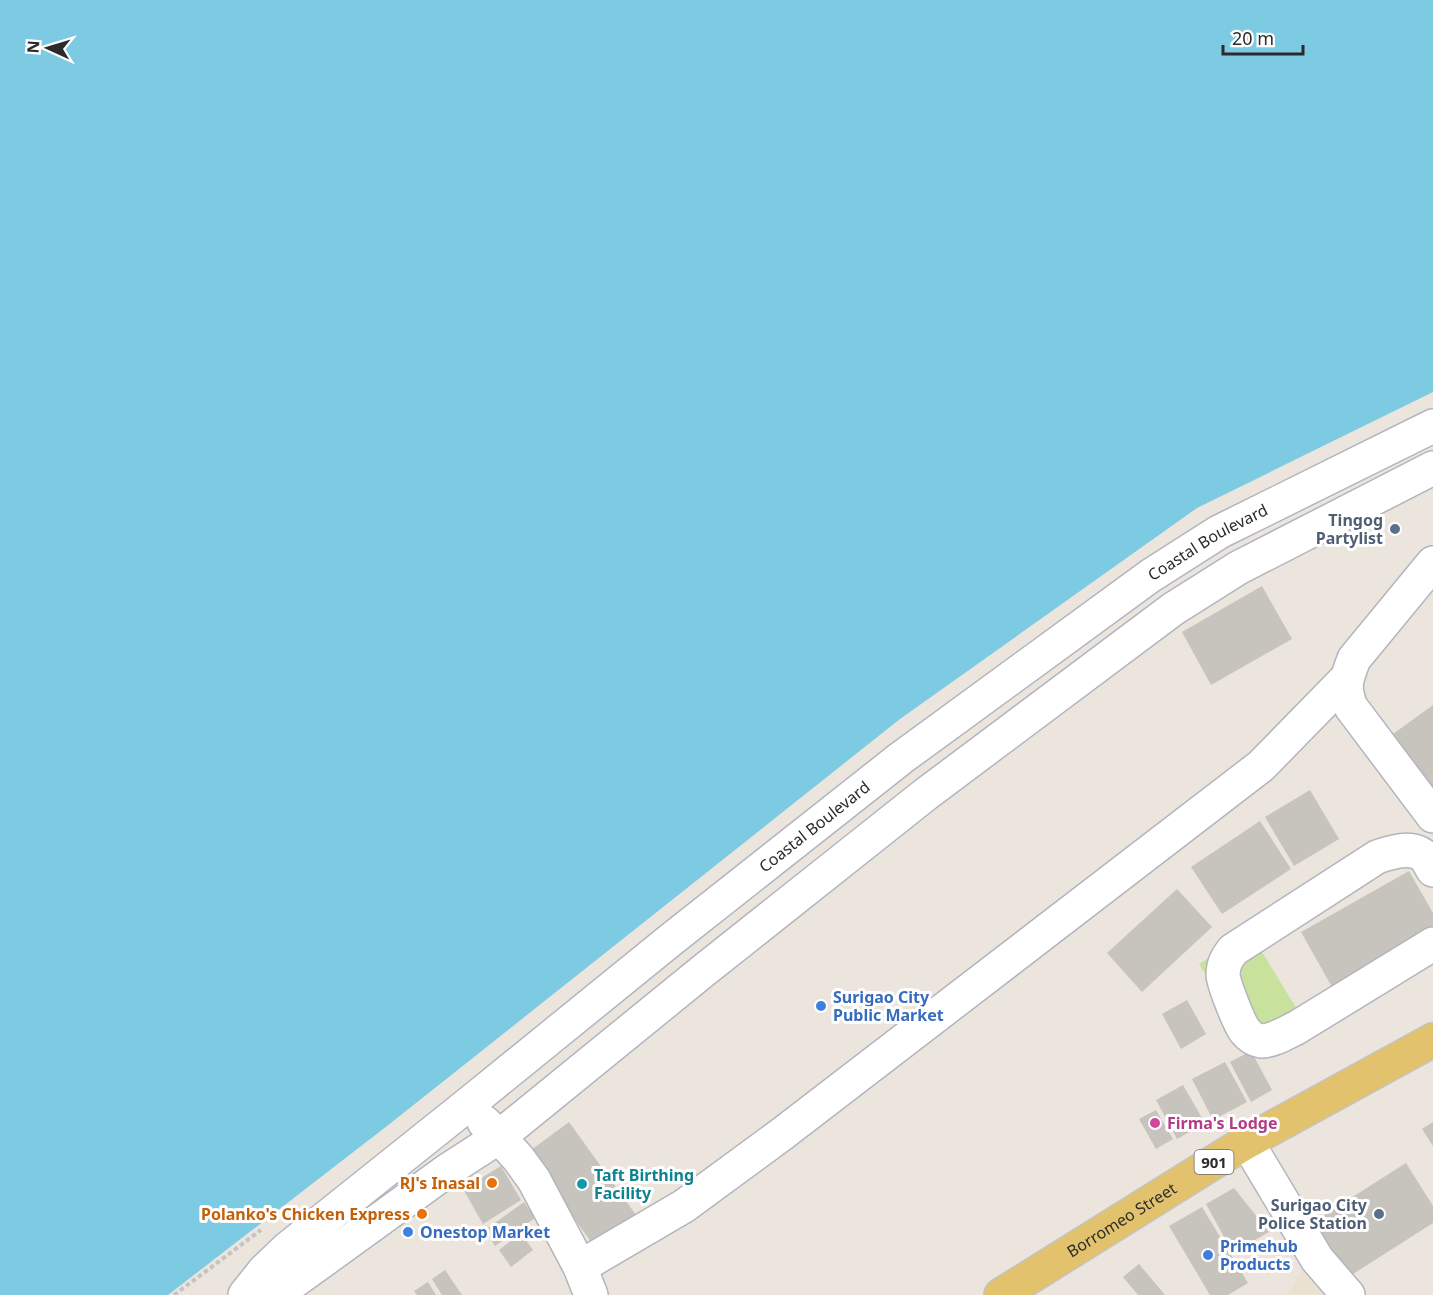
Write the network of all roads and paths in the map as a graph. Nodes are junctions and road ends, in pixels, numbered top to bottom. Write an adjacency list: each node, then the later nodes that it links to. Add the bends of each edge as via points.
1 (1433, 426): 2 (street, Coastal Boulevard)
2 (1396, 444): 3 (street); 5 (street, Coastal Boulevard, via 1219,532)
3 (1423, 473): 6 (street, via 1238,568)
4 (1433, 562): 7 (street, via 1354,659)
5 (1150, 576): 6 (street); 8 (street, Coastal Boulevard)
6 (1173, 609): 9 (street)
7 (1347, 678): 10 (street, via 1346,693 1351,707); 19 (street, via 1261,766)
8 (901, 758): 9 (street); 12 (street, Coastal Boulevard)
9 (926, 794): 14 (street)
10 (1433, 816)
11 (1433, 870): 13 (street, via 1424,856 1413,852 1397,851 1377,857 1233,950 1225,960 1224,984 1245,1032 1261,1041 1296,1028)
12 (673, 938): 14 (street); 16 (street, Coastal Boulevard)
13 (1433, 944)
14 (703, 971): 17 (street)
15 (1433, 1040): 18 (main road, Borromeo Street / 901)
16 (466, 1106): 17 (street); 20 (street, Coastal Boulevard, via 287,1249)
17 (499, 1137): 19 (street, via 534,1180); 21 (street, via 296,1280)
18 (1247, 1142): 22 (main road, Borromeo Street / 901); 23 (street, via 1317,1259)
19 (586, 1281)
20 (244, 1295)
21 (261, 1295)
22 (1001, 1295)
23 (1348, 1295)

